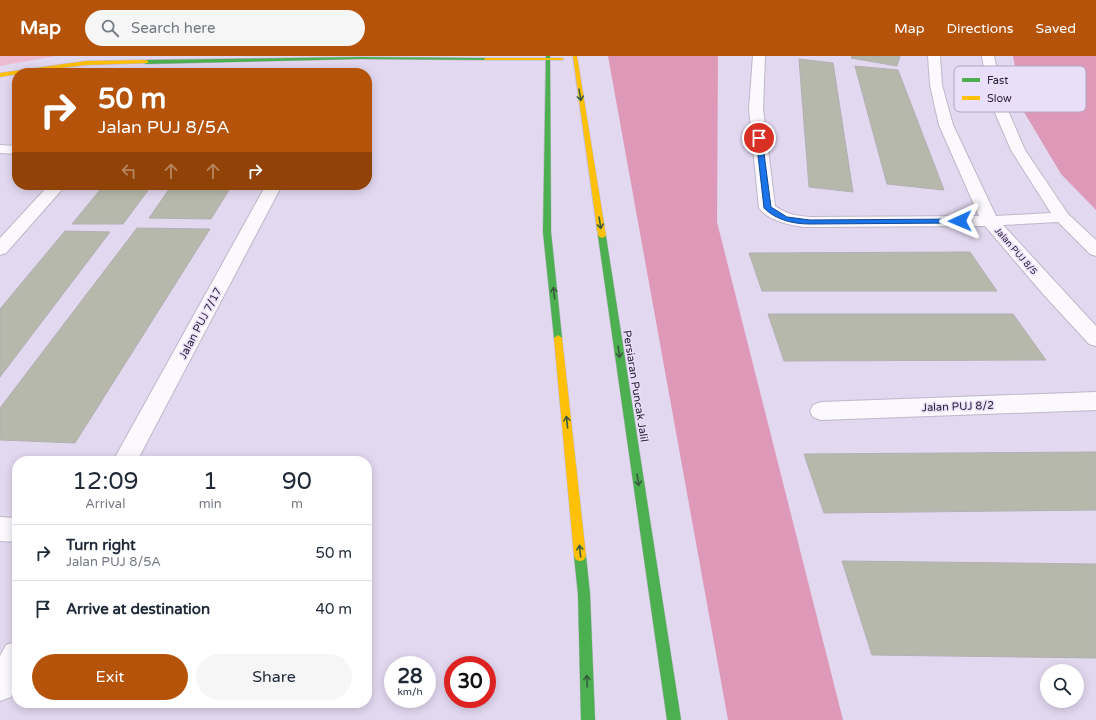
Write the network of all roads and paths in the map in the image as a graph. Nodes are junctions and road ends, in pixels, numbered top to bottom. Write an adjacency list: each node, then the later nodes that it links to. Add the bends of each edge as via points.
1 (759, 56): 16 (street, via 756,110 767,208 774,214 797,222)
2 (934, 56): 16 (street, Jalan PUJ 8/5, via 936,85 946,125)
3 (988, 56): 6 (street)
4 (548, 57): 5 (main road); 7 (main road, via 86,62); 27 (main road, one-way to 4, via 584,594 547,232)
5 (575, 58): 28 (main road, Persiaran Puncak Jalil, one-way to 28)
6 (990, 66)
7 (46, 68)
8 (12, 73): 9 (main road)
9 (0, 75)
10 (1002, 112): 15 (street, via 1018,150)
11 (0, 149): 12 (street)
12 (12, 150)
13 (53, 190): 17 (street)
14 (271, 190): 22 (street, Jalan PUJ 7/17)
15 (1062, 216): 16 (street); 18 (street)
16 (990, 221): 19 (street, Jalan PUJ 8/5)
17 (0, 249)
18 (1096, 250)
19 (1096, 339)
20 (1096, 401): 21 (street, Jalan PUJ 8/2)
21 (821, 412)
22 (128, 456)
23 (0, 529): 24 (street)
24 (12, 530)
25 (12, 665): 26 (street)
26 (0, 686)
27 (588, 720)
28 (674, 720)

